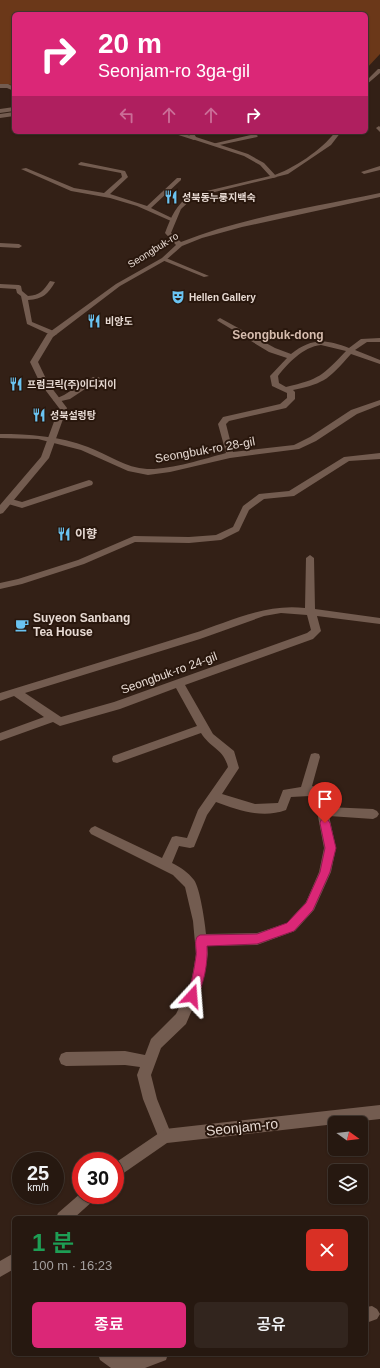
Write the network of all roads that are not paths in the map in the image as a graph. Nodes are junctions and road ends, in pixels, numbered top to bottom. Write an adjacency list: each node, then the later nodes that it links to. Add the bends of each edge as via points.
1 (380, 70): 2 (street)
2 (368, 82)
3 (0, 86): 4 (street)
4 (12, 88)
5 (12, 109): 6 (street)
6 (0, 110)
7 (12, 114): 8 (street)
8 (0, 116)
9 (180, 134): 13 (street)
10 (191, 134): 13 (street)
11 (336, 134): 19 (street, via 329,144 286,173)
12 (254, 136): 14 (street)
13 (194, 138): 14 (street)
14 (214, 144): 19 (street, via 246,155 262,164)
15 (81, 164): 21 (street, via 123,172 125,177)
16 (380, 168): 18 (street)
17 (24, 169): 21 (street, via 73,190)
18 (364, 172)
19 (274, 177): 24 (street, via 192,196 183,202)
20 (179, 179): 23 (street)
21 (106, 195): 23 (street)
22 (380, 195): 26 (street, Seongbuk-ro, via 241,225)
23 (147, 209): 24 (street)
24 (173, 220): 26 (street, via 168,234)
25 (0, 245): 27 (street)
26 (180, 245): 28 (street, Seongbuk-ro)
27 (20, 246)
28 (164, 259): 29 (street); 34 (street, Seongbuk-ro, via 118,285)
29 (206, 276)
30 (52, 282): 32 (street, via 45,294)
31 (0, 286): 32 (street, via 19,288)
32 (24, 298): 34 (street, via 29,323)
33 (220, 320): 37 (street, via 272,350)
34 (53, 334): 41 (street, Seongbuk-ro, via 34,362 44,383)
35 (380, 340): 36 (street, via 364,341)
36 (350, 351): 37 (street, via 320,343 311,344); 38 (street); 40 (street, via 324,378)
37 (292, 357): 40 (street, via 274,376 275,384)
38 (380, 362)
39 (96, 379): 41 (street, via 67,397)
40 (286, 389): 45 (street, via 291,392 291,399 283,406 226,419 222,424)
41 (57, 400): 44 (street, Seongbuk-ro, via 63,408)
42 (380, 402): 45 (street, Seongbuk-ro 28-gil, via 354,412 296,447)
43 (0, 436): 44 (street, Seongbuk-ro 28-gil)
44 (51, 440): 45 (street, Seongbuk-ro 28-gil, via 84,448 132,469 148,472); 48 (street, Seongbuk-ro, via 45,458)
45 (230, 455)
46 (380, 456): 51 (street, via 347,459 291,494 262,496 246,508 236,529 218,538 134,539 81,562)
47 (89, 484): 48 (street, via 22,504)
48 (8, 502): 49 (street, Seongbuk-ro)
49 (0, 511)
50 (310, 558): 52 (street, Seongbuk-ro 24-gil)
51 (0, 586)
52 (310, 612): 53 (street, Seongbuk-ro 24-gil); 54 (street, Seongbuk-ro 24-gil, via 316,631 310,636); 55 (street, Seongbuk-ro 24-gil, via 281,610 263,613)
53 (380, 621)
54 (179, 684): 57 (street, Seongbuk-ro 24-gil, via 60,722); 58 (street)
55 (17, 693): 56 (street, Seongbuk-ro 24-gil); 57 (street)
56 (0, 697)
57 (53, 718): 59 (street)
58 (204, 728): 61 (street); 63 (street, via 209,737 230,754 234,768)
59 (0, 737)
60 (315, 757): 62 (street)
61 (117, 759)
62 (305, 792): 63 (street, via 287,793 282,807 268,811 248,808); 64 (street, via 313,791)
63 (214, 796): 67 (street, via 202,814 190,843 176,841)
64 (322, 811): 65 (street); 68 (street, via 330,848 325,872 310,906 291,927 257,939)
65 (373, 814)
66 (95, 831): 67 (street)
67 (165, 865): 68 (street, via 177,871 190,884 199,921)
68 (200, 940): 70 (street, via 202,954 197,985 181,1019 156,1044)
69 (66, 1059): 70 (street, via 125,1058)
70 (149, 1062): 72 (street, via 144,1075 150,1099)
71 (380, 1112): 72 (street, Seonjam-ro)
72 (165, 1136): 73 (street, Seonjam-ro)
73 (124, 1165)
74 (78, 1204): 75 (street)
75 (64, 1216)
76 (108, 1356): 78 (street)
77 (155, 1356): 78 (street)
78 (117, 1366)

